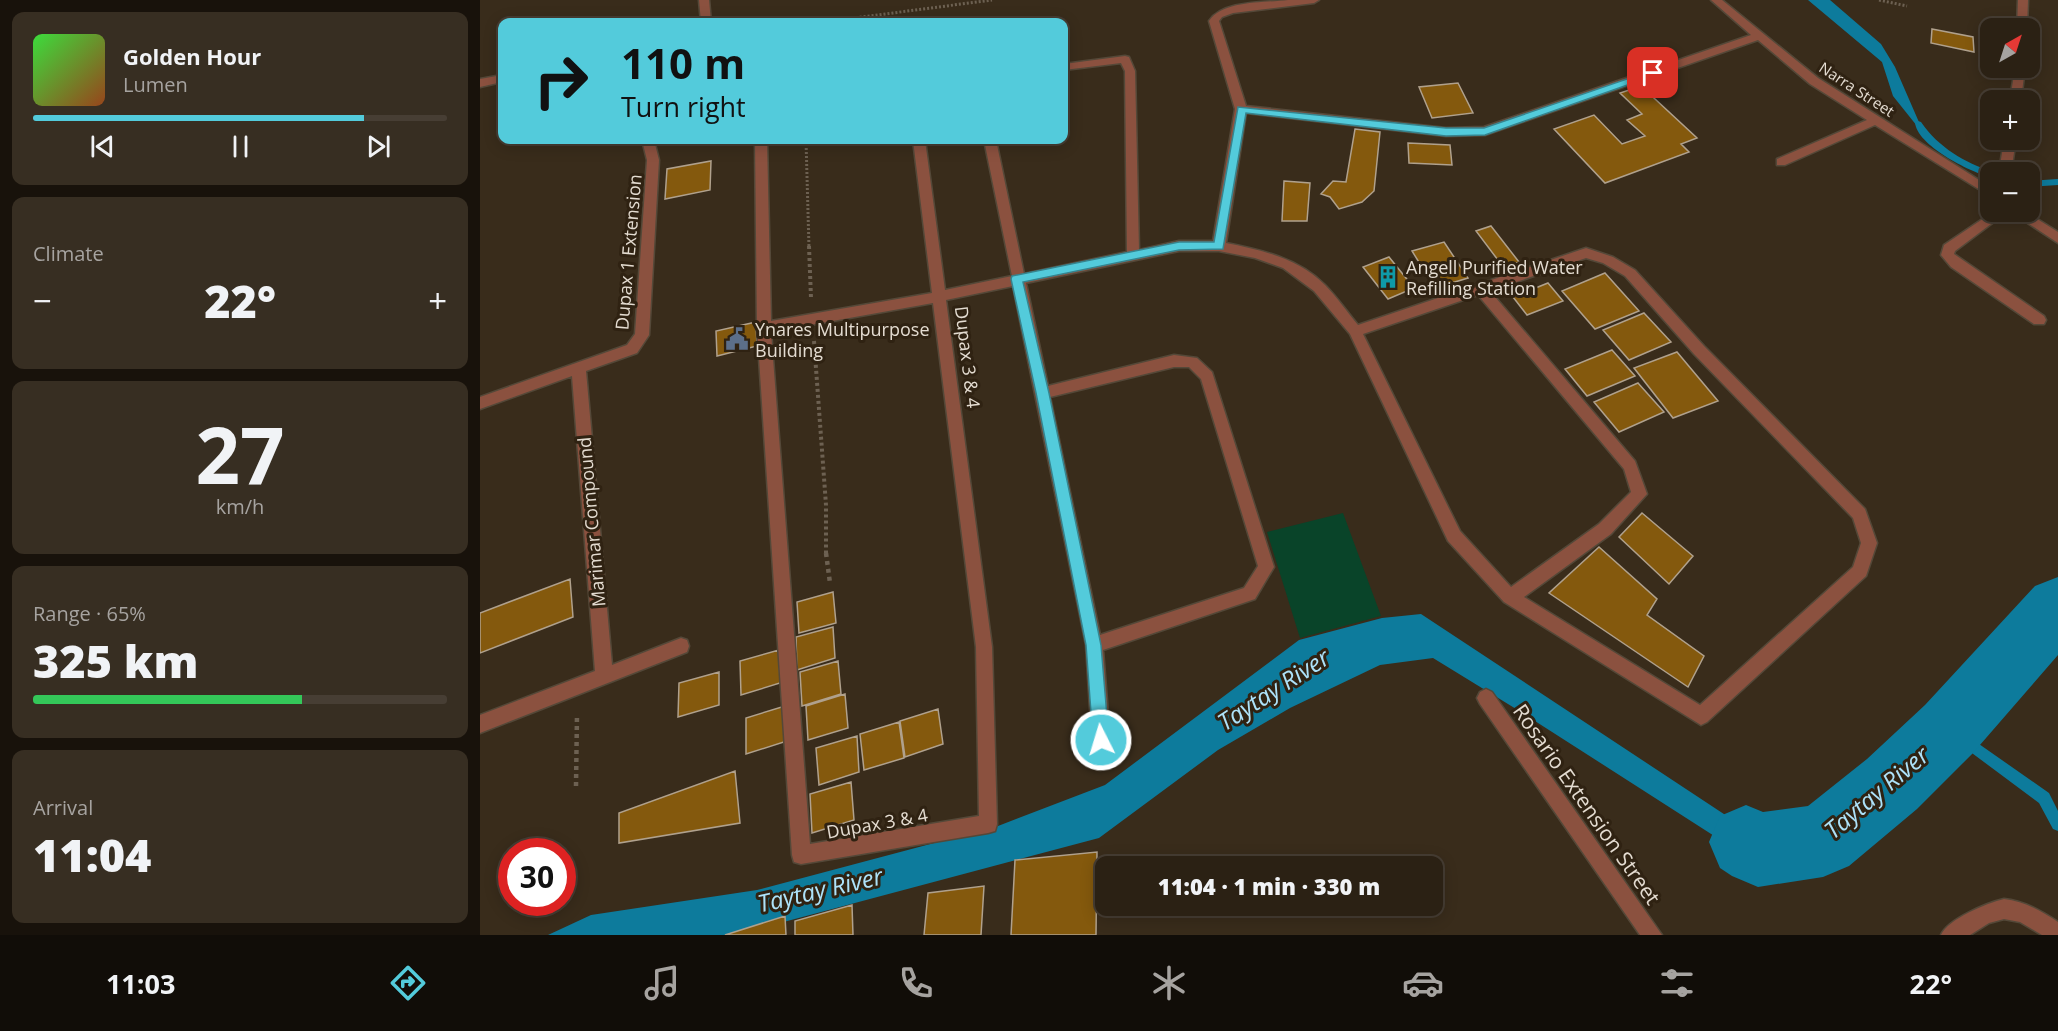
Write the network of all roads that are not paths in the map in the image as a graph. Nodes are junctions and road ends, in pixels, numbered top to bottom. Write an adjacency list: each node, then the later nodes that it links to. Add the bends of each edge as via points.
1 (704, 0): 5 (street)
2 (1314, 0): 11 (street, via 1218,15 1214,21)
3 (1716, 0): 7 (street, Narra Street)
4 (2023, 0): 6 (street)
5 (706, 18)
6 (2022, 18)
7 (1758, 36): 11 (street, via 1485,131 1446,132); 12 (street, Narra Street, via 1814,81)
8 (1068, 67): 23 (street, via 1125,59 1130,71)
9 (498, 80): 10 (street)
10 (480, 83)
11 (1241, 109): 22 (street)
12 (1874, 121): 17 (street); 18 (street, Narra Street)
13 (649, 144): 30 (street, Dupax 1 Extension, via 653,160 642,335 632,349)
14 (761, 144): 28 (street, Dupax 3 & 4)
15 (920, 144): 26 (street, Dupax 3 & 4)
16 (991, 144): 24 (street)
17 (1781, 162)
18 (1980, 184)
19 (1987, 222): 27 (street, via 1949,248 1947,255)
20 (2033, 222): 21 (street)
21 (2058, 238)
22 (1219, 246): 23 (street, via 1179,246); 29 (street, via 1288,266 1319,287)
23 (1132, 255): 24 (street)
24 (1017, 279): 26 (street); 31 (street)
25 (1480, 288): 29 (street); 33 (street, via 1630,466 1639,494 1605,529); 33 (street, via 1586,253 1630,273 1699,350 1860,514 1869,543 1860,571 1701,716)
26 (941, 296): 28 (street); 28 (street, Dupax 3 & 4, via 984,647 988,824 801,855)
27 (2039, 320)
28 (764, 328)
29 (1355, 331): 33 (street, via 1454,536)
30 (579, 370): 32 (street, Dupax 1 Extension); 36 (street, Marimar Compound)
31 (1042, 393): 34 (street); 34 (street, via 1174,361 1192,362 1207,376 1266,567 1249,594)
32 (480, 403)
33 (1510, 597)
34 (1094, 645): 39 (street)
35 (681, 646): 36 (street)
36 (604, 675): 38 (street)
37 (1486, 698): 41 (street, Rosario Extension Street)
38 (480, 724)
39 (1101, 740)
40 (2058, 934): 42 (street, via 2012,908 1996,909)
41 (1652, 935)
42 (1951, 935)

